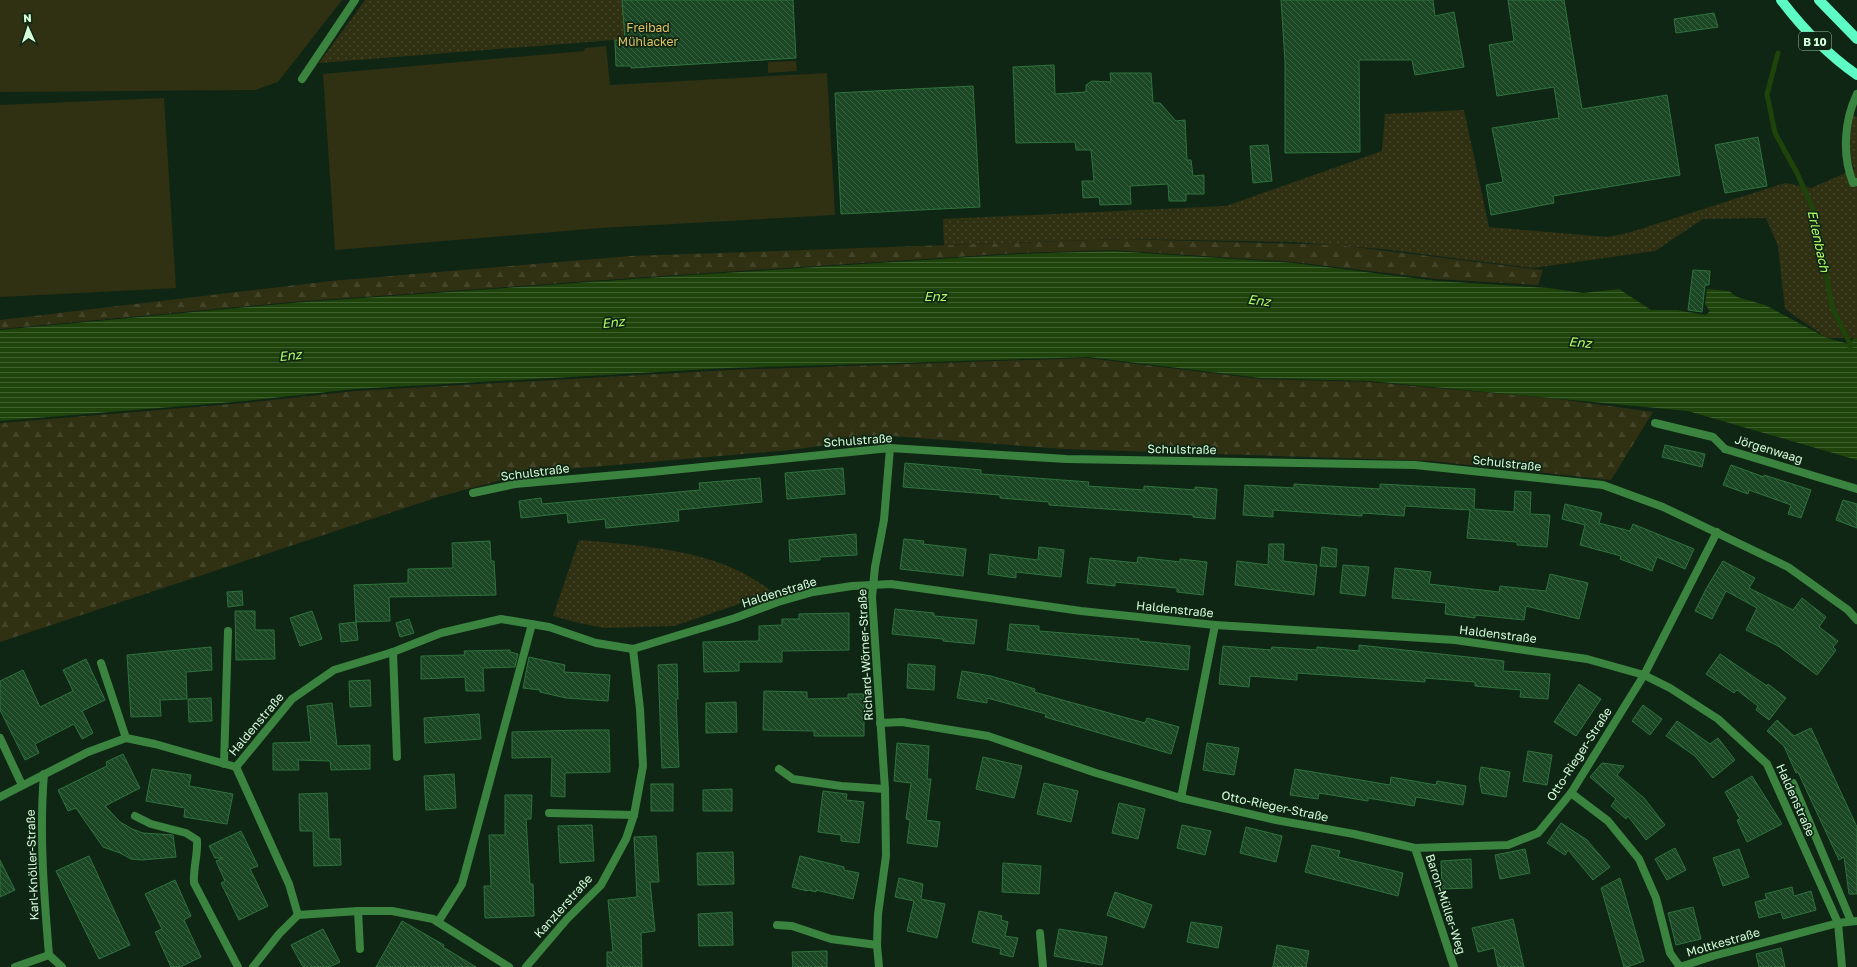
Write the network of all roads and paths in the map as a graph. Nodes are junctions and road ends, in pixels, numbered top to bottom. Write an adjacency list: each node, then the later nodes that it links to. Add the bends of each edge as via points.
1 (356, 0): 6 (street)
2 (1781, 0): 5 (main road, B 10, via 1816,42)
3 (1819, 0): 4 (main road, B 10)
4 (1857, 39)
5 (1857, 75)
6 (302, 79)
7 (1857, 94): 8 (street, via 1846,125 1849,173 1853,183)
8 (1857, 182)
9 (1655, 423): 11 (street, Jörgenwaag, via 1713,437 1725,449)
10 (890, 448): 12 (street, Schulstraße, via 515,484); 13 (street, Schulstraße, via 1066,459 1415,465 1603,486 1663,507); 14 (street, Richard-Wörner-Straße, via 884,520)
11 (1857, 489)
12 (473, 493)
13 (1717, 532): 15 (street, Schulstraße, via 1788,567 1848,610); 22 (street, Otto-Rieger-Straße)
14 (873, 584): 17 (street, Haldenstraße, via 898,585 1081,611); 19 (street, Haldenstraße, via 813,592); 23 (street, Richard-Wörner-Straße)
15 (1857, 620)
16 (532, 624): 19 (street, Haldenstraße, via 596,643); 20 (street, Haldenstraße, via 502,619 441,633); 44 (street, via 462,884)
17 (1215, 625): 22 (street, Haldenstraße, via 1456,640 1587,659); 36 (street)
18 (228, 631): 27 (street, Haldenstraße)
19 (633, 648): 38 (street, Kanzlerstraße, via 643,766)
20 (393, 652): 26 (street); 28 (street, Haldenstraße, via 334,670 292,700)
21 (101, 663): 25 (street)
22 (1644, 675): 34 (street, Otto-Rieger-Straße); 45 (street, Haldenstraße, via 1670,688 1718,719 1767,764)
23 (880, 723): 33 (street, Richard-Wörner-Straße); 36 (street, Otto-Rieger-Straße, via 902,722 988,736 1096,773)
24 (0, 738): 32 (street)
25 (126, 738): 27 (street, Haldenstraße); 30 (street, via 88,752)
26 (397, 757)
27 (224, 764): 28 (street, Haldenstraße)
28 (236, 767): 42 (street, via 289,884)
29 (779, 769): 33 (street, via 793,779)
30 (44, 774): 32 (street); 50 (street, Karl-Knöller-Straße, via 41,838)
31 (1793, 783): 43 (street, Haldenstraße)
32 (22, 785): 35 (street)
33 (885, 789): 48 (street, Richard-Wörner-Straße, via 886,856 878,914)
34 (1571, 793): 40 (street, Otto-Rieger-Straße, via 1538,833 1508,846); 45 (street, Moltkestraße, via 1608,821 1639,859 1656,898 1670,953 1680,967)
35 (0, 797)
36 (1181, 798): 40 (street, Otto-Rieger-Straße)
37 (549, 813): 38 (street)
38 (634, 815): 56 (street, Kanzlerstraße, via 626,839 601,884)
39 (135, 816): 53 (street, via 151,824 186,833 197,840 194,883)
40 (1415, 848): 59 (street, Baron-Müller-Weg)
41 (358, 911): 42 (street); 44 (street, via 392,911); 49 (street)
42 (298, 915): 54 (street, via 279,934)
43 (1854, 921): 45 (street, Moltkestraße)
44 (438, 922): 55 (street)
45 (1838, 923): 60 (street)
46 (777, 925): 48 (street, via 792,926 831,939)
47 (1040, 932): 58 (street)
48 (877, 945): 57 (street, Richard-Wörner-Straße)
49 (360, 949)
50 (49, 955): 51 (street); 52 (street)
51 (15, 967)
52 (62, 967)
53 (238, 967)
54 (254, 967)
55 (509, 967)
56 (526, 967)
57 (879, 967)
58 (1043, 967)
59 (1454, 967)
60 (1842, 967)

